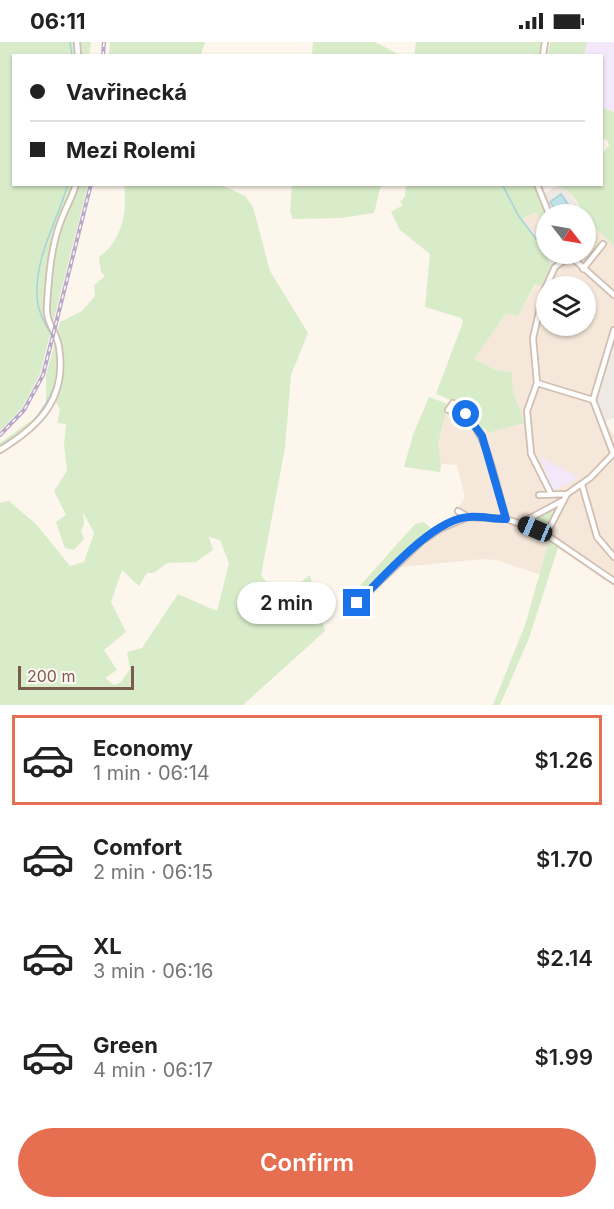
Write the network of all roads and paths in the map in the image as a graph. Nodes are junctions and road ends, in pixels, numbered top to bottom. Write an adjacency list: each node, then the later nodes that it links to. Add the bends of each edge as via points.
1 (75, 186): 14 (street, via 51,257 46,318 59,346 58,385 50,407 35,424)
2 (538, 186): 3 (street)
3 (545, 204)
4 (603, 244): 7 (street)
5 (558, 264): 10 (street, via 544,291 533,338)
6 (578, 264): 7 (street)
7 (583, 268): 8 (street)
8 (614, 295)
9 (614, 330): 11 (street)
10 (537, 384): 11 (street); 17 (street, via 527,411 529,446)
11 (593, 400): 13 (street)
12 (448, 410): 23 (street, via 453,403 482,436)
13 (611, 439): 15 (street)
14 (0, 450)
15 (613, 453): 16 (street)
16 (582, 485): 18 (street); 26 (street, via 596,533)
17 (551, 494): 18 (street); 19 (street)
18 (567, 494): 20 (street)
19 (539, 495)
20 (561, 501): 24 (street); 25 (street, via 549,529)
21 (458, 511): 22 (street)
22 (468, 517): 23 (street); 28 (street, via 421,542)
23 (506, 519): 24 (street)
24 (521, 523): 25 (street)
25 (541, 531): 27 (street)
26 (614, 557)
27 (614, 581)
28 (357, 603)

